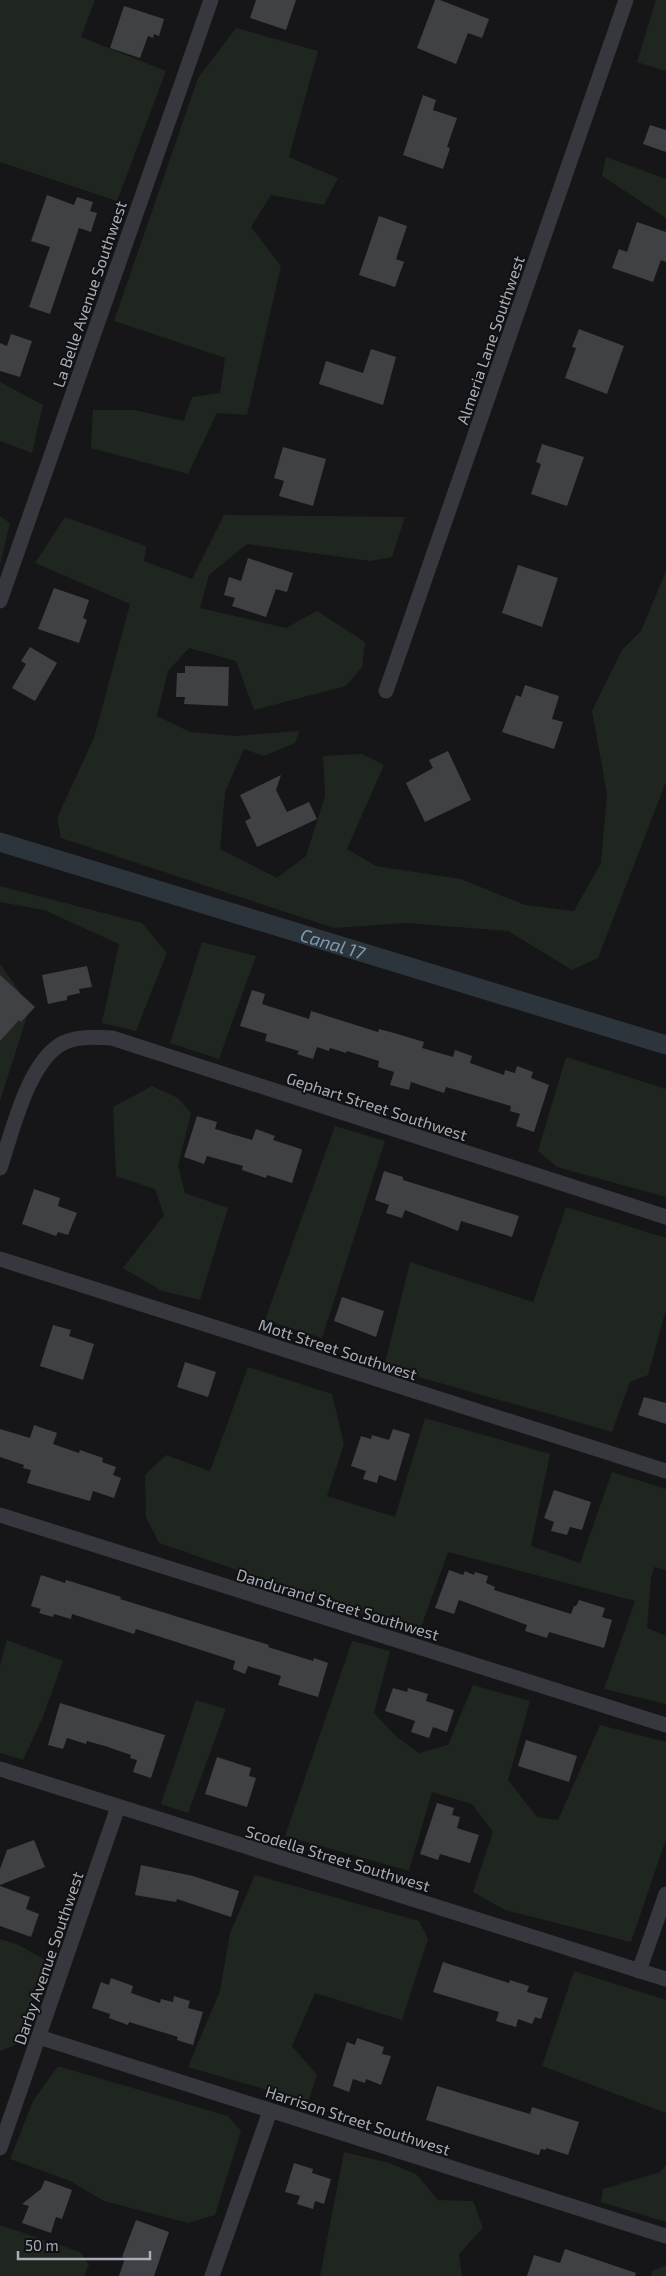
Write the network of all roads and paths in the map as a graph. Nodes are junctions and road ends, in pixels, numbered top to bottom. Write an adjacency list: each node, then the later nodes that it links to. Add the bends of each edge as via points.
1 (211, 0): 3 (street, La Belle Avenue Southwest)
2 (626, 0): 4 (street, Almeria Lane Southwest)
3 (0, 601)
4 (386, 692)
5 (0, 1168): 6 (street, Gephart Street Southwest, via 30,1080 46,1056 63,1043 76,1039 112,1038)
6 (666, 1217)
7 (0, 1259): 8 (street, Mott Street Southwest)
8 (666, 1472)
9 (0, 1515): 10 (street, Dandurand Street Southwest)
10 (666, 1725)
11 (0, 1769): 12 (street, Scodella Street Southwest)
12 (118, 1807): 14 (street, Scodella Street Southwest); 16 (street, Darby Avenue Southwest)
13 (666, 1894): 14 (street)
14 (639, 1971): 15 (street, Scodella Street Southwest)
15 (666, 1980)
16 (39, 2037): 17 (street, Harrison Street Southwest); 18 (street, Darby Avenue Southwest)
17 (270, 2111): 19 (street, Harrison Street Southwest); 20 (street)
18 (0, 2148)
19 (666, 2236)
20 (212, 2276)

